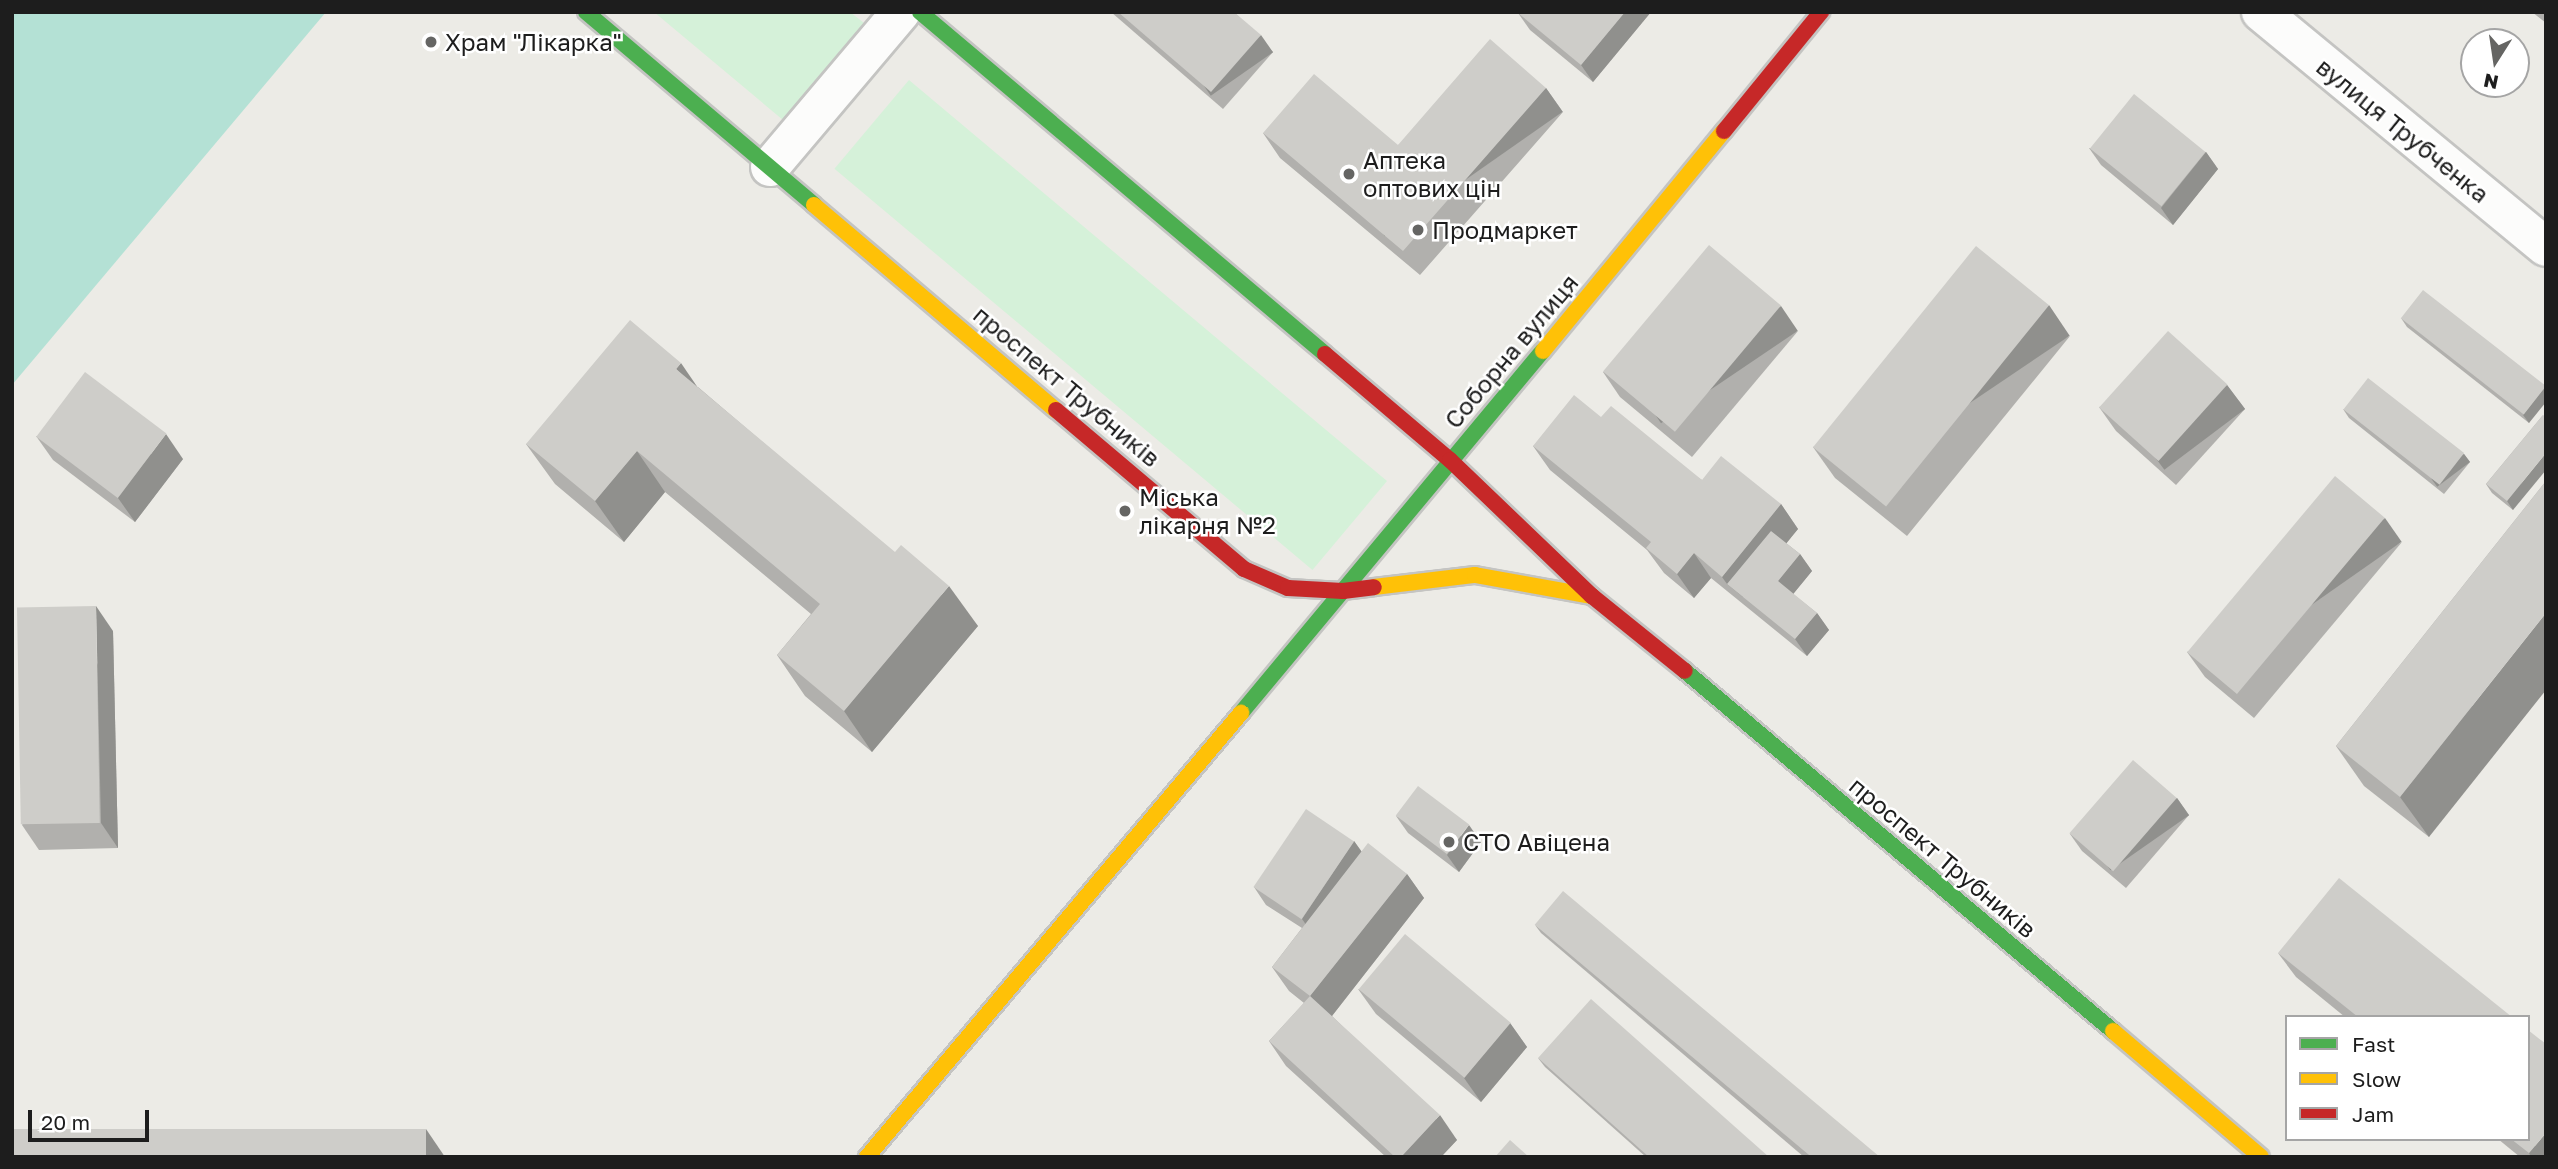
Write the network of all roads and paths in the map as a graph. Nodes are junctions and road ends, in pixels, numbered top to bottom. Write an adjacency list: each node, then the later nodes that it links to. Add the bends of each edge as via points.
1 (586, 12): 6 (main road, проспект Трубників)
2 (901, 12): 6 (street)
3 (920, 12): 8 (main road, проспект Трубників)
4 (1821, 12): 8 (main road, Соборна вулиця)
5 (2261, 12): 7 (street, вулиця Трубченка)
6 (770, 167): 9 (main road, проспект Трубників, via 1244,569 1288,588)
7 (2539, 227)
8 (1450, 460): 9 (main road, Соборна вулиця); 10 (main road, проспект Трубників)
9 (1343, 590): 10 (main road, проспект Трубників, via 1475,575); 11 (main road, Соборна вулиця)
10 (1592, 596): 12 (main road, проспект Трубників, via 1743,717)
11 (867, 1157)
12 (2261, 1157)

